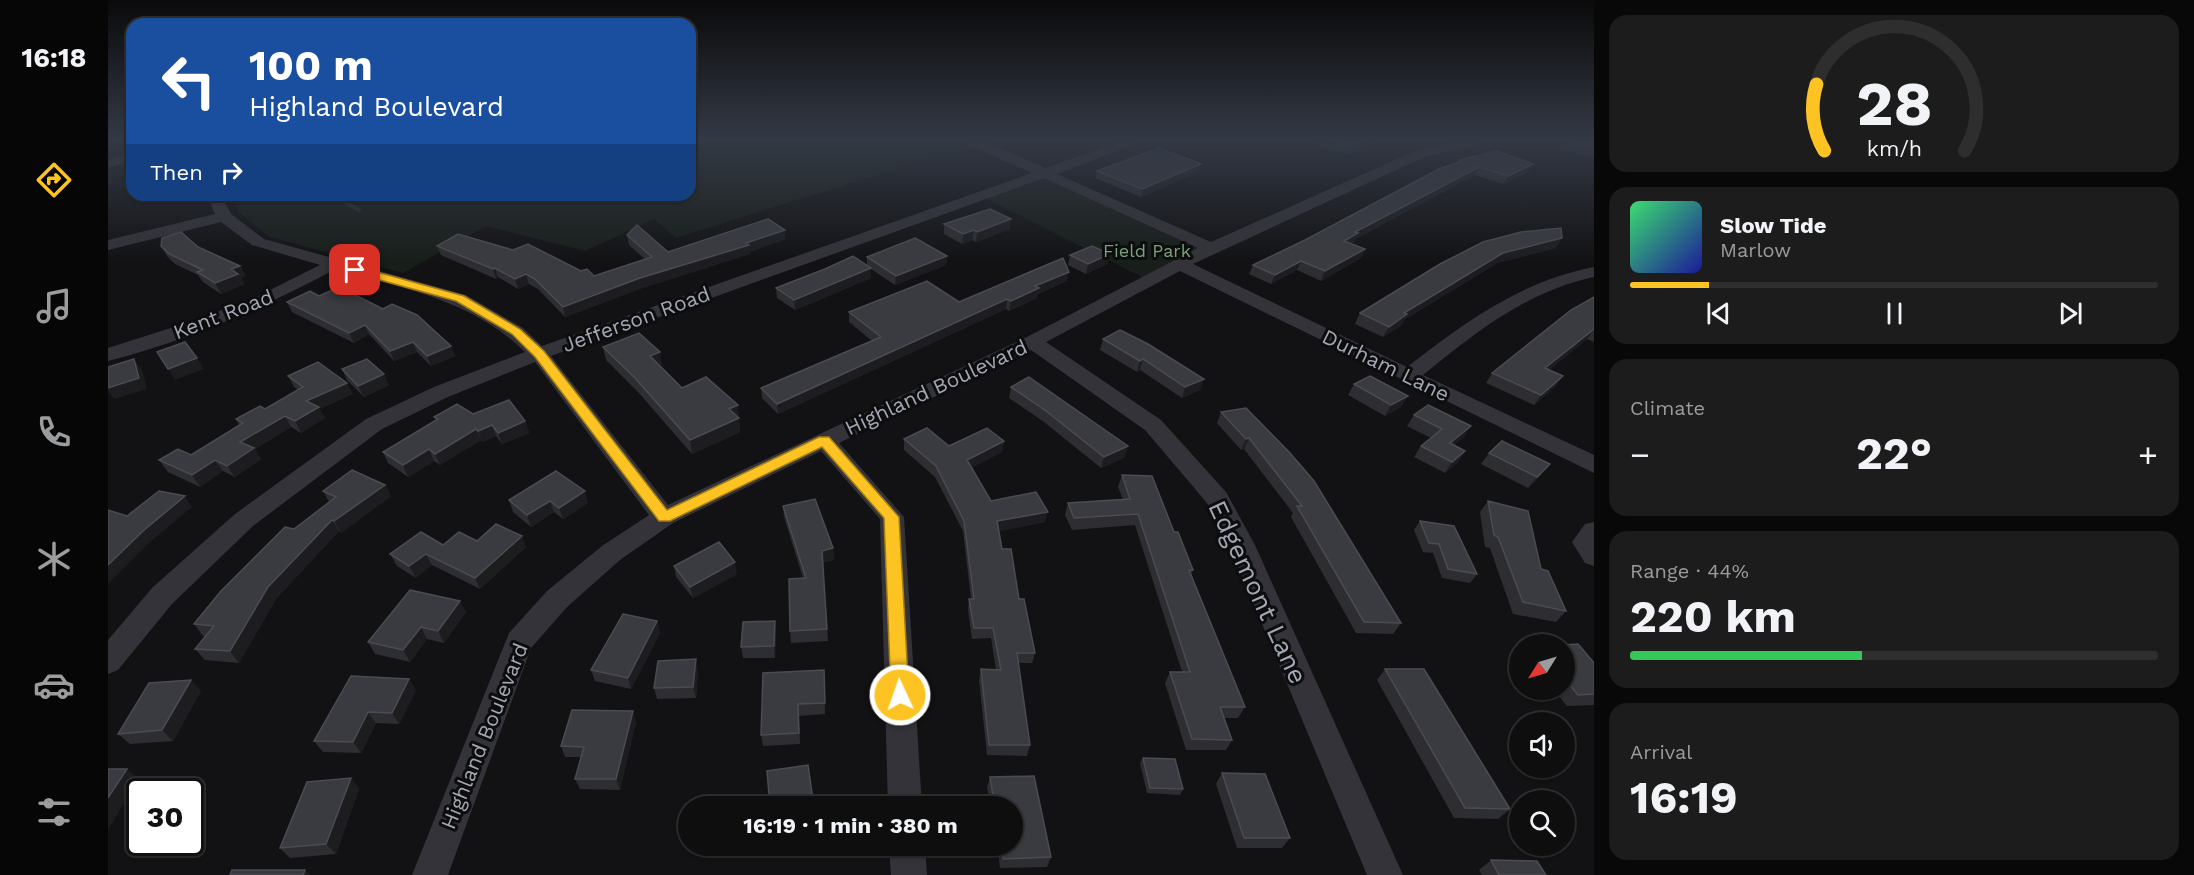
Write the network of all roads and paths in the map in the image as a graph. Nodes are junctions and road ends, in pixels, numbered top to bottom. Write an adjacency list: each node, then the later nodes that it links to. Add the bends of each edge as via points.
1 (1024, 181): 12 (street, Jefferson Road)
2 (1059, 181): 7 (street)
3 (1360, 181): 7 (street, Highland Boulevard)
4 (217, 201): 5 (street)
5 (224, 217): 6 (street); 8 (street, via 258,242)
6 (108, 245)
7 (1211, 248): 9 (street, Highland Boulevard)
8 (334, 264): 12 (street, via 460,298 516,332); 13 (street, Kent Road, via 264,300)
9 (1180, 264): 11 (street, Highland Boulevard); 14 (street, Durham Lane)
10 (1594, 272): 14 (street, via 1558,278 1519,297)
11 (1032, 342): 15 (street, Highland Boulevard); 25 (street, Edgemont Lane, via 1153,425 1217,498 1242,545)
12 (539, 354): 17 (street); 20 (street, Jefferson Road, via 441,392 375,424 214,545 162,596)
13 (108, 355)
14 (1409, 376): 16 (street, Durham Lane)
15 (824, 440): 17 (street, Highland Boulevard); 21 (street, via 892,517)
16 (1594, 465)
17 (664, 517): 23 (street, Highland Boulevard, via 611,553 557,599 519,642)
18 (1594, 531): 19 (street, via 1585,542)
19 (1594, 556)
20 (108, 662)
21 (905, 796)
22 (908, 856): 24 (street)
23 (430, 875)
24 (909, 875)
25 (1385, 875)

